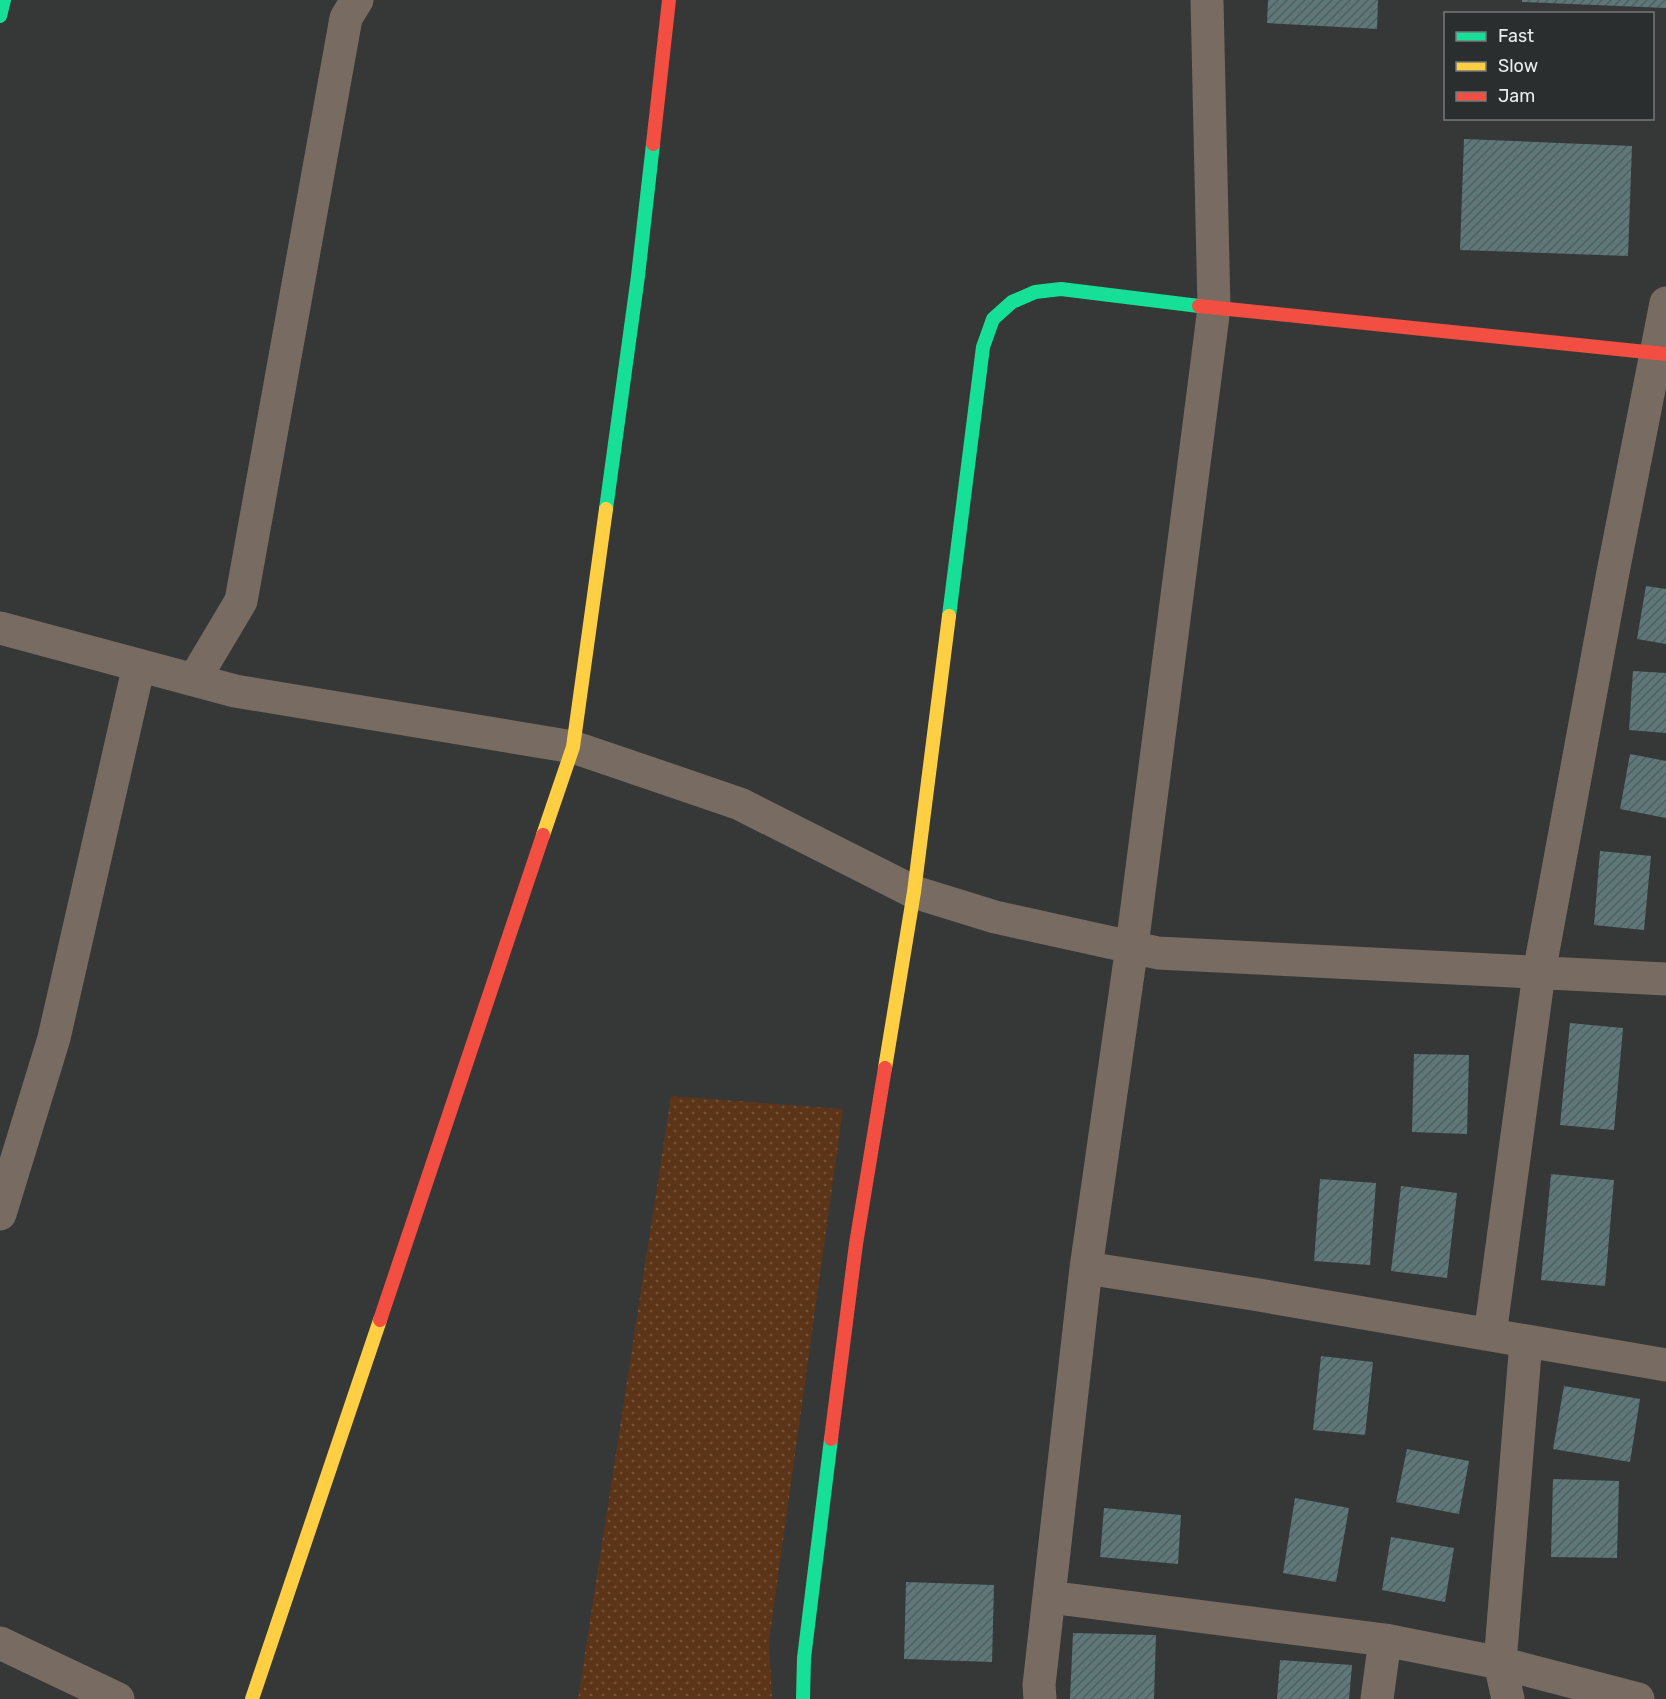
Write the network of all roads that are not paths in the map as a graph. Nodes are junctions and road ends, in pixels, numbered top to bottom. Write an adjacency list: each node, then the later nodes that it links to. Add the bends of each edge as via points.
1 (4, 0): 5 (street)
2 (357, 0): 11 (street, via 346,18 241,601)
3 (669, 0): 12 (street, via 638,276)
4 (1207, 0): 7 (street)
5 (0, 16)
6 (1666, 303): 8 (street)
7 (1214, 308): 8 (street); 13 (street, via 1061,289 1035,292 1012,302 993,319 983,347); 14 (street)
8 (1661, 354): 15 (street, via 1613,572)
9 (0, 628): 10 (street)
10 (140, 665): 11 (street); 17 (street, via 54,1038)
11 (194, 680): 12 (street, via 235,691)
12 (573, 747): 13 (street, via 740,804); 27 (street)
13 (914, 892): 14 (street, via 995,917); 28 (street, via 856,1244 804,1658)
14 (1132, 946): 15 (street, via 1158,953); 18 (street)
15 (1539, 973): 16 (street); 19 (street)
16 (1666, 979)
17 (0, 1215)
18 (1086, 1268): 19 (street); 22 (street)
19 (1490, 1335): 20 (street)
20 (1526, 1341): 21 (street); 25 (street)
21 (1666, 1365)
22 (1049, 1597): 23 (street); 29 (street)
23 (1385, 1640): 25 (street); 30 (street)
24 (0, 1643): 26 (street)
25 (1500, 1663): 31 (street); 32 (street)
26 (118, 1699)
27 (252, 1699)
28 (803, 1699)
29 (1040, 1699)
30 (1377, 1699)
31 (1508, 1699)
32 (1638, 1699)

